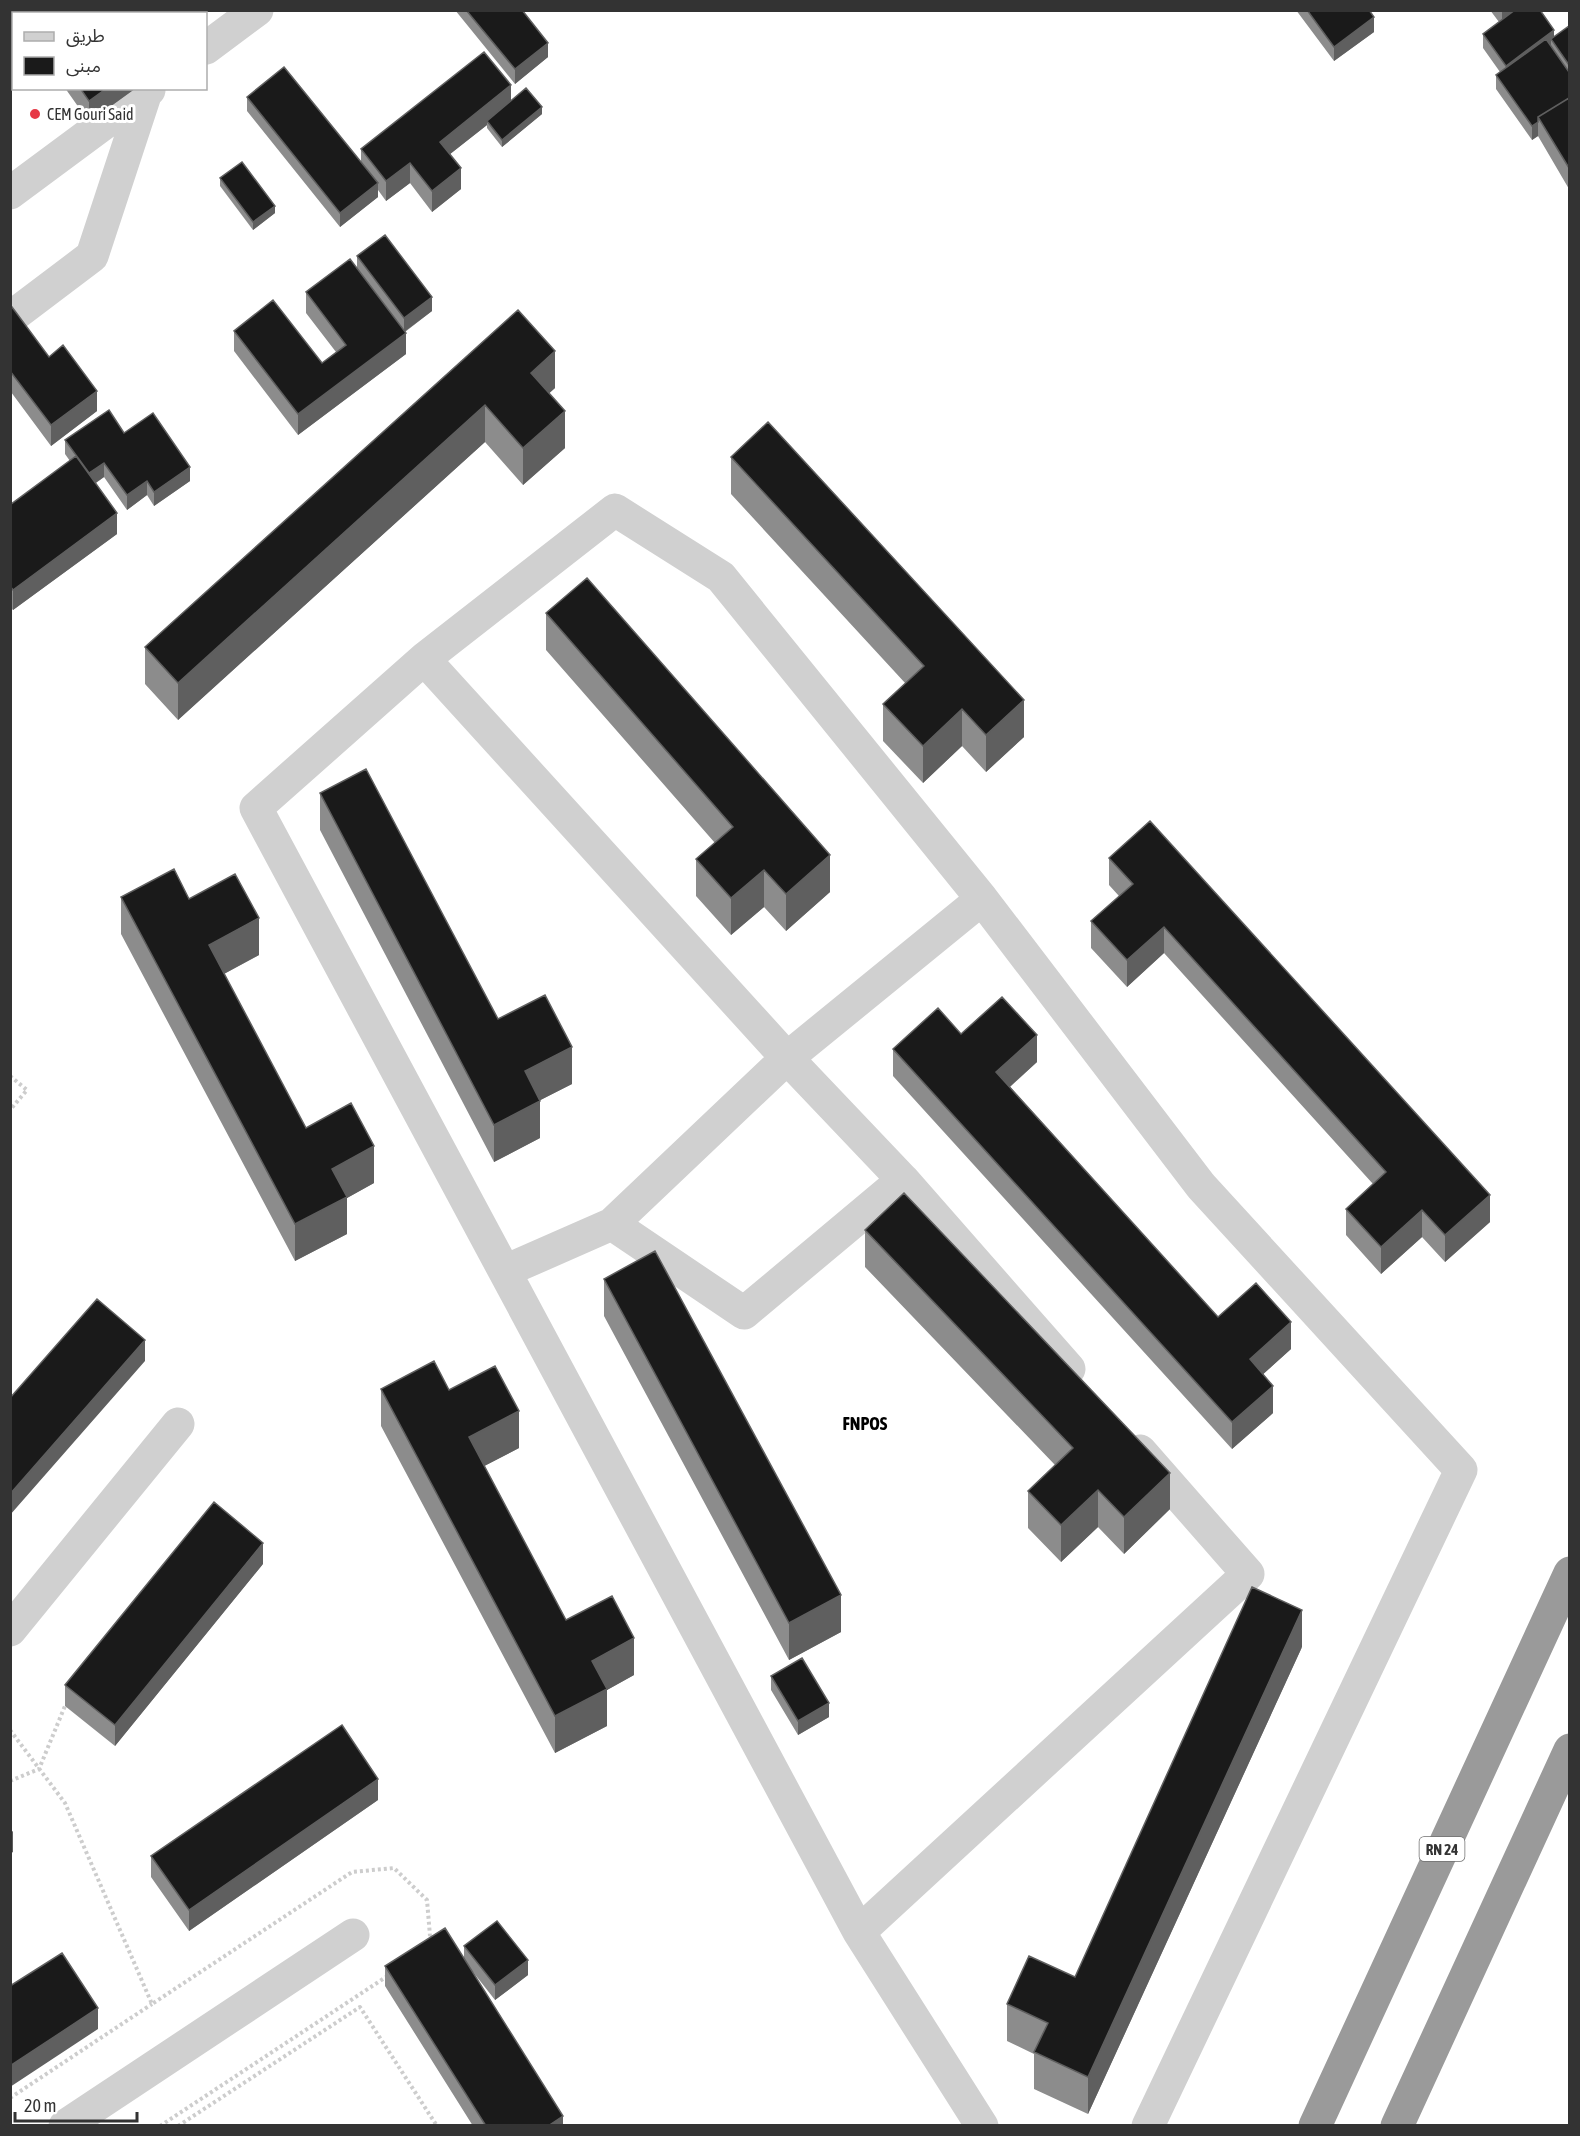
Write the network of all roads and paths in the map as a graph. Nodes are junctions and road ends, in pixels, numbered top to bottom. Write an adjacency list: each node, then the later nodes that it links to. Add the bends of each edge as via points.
1 (257, 10): 2 (street)
2 (207, 44)
3 (148, 90): 4 (street); 5 (street, via 92,256)
4 (10, 194)
5 (10, 318)
6 (424, 659): 7 (street, via 615,510 721,577); 8 (street); 13 (street, via 256,808)
7 (982, 898): 8 (street); 35 (street, via 1201,1186 1461,1470)
8 (787, 1058): 11 (street); 12 (street)
9 (10, 1076): 10 (path, via 27,1090)
10 (10, 1110)
11 (903, 1180): 12 (street, via 744,1313); 14 (street)
12 (612, 1224): 13 (street)
13 (505, 1271): 24 (street)
14 (1092, 1395)
15 (178, 1424): 18 (street)
16 (1123, 1431): 24 (street, via 1248,1574)
17 (1569, 1573): 36 (highway, RN 24)
18 (10, 1630)
19 (65, 1706): 22 (path)
20 (10, 1730): 22 (path)
21 (1569, 1750): 37 (highway)
22 (39, 1769): 23 (path); 28 (path, via 65,1803)
23 (10, 1781)
24 (859, 1932): 34 (street)
25 (353, 1935): 30 (street)
26 (426, 1945): 28 (path, via 430,1936 427,1900 403,1876 394,1868 352,1872)
27 (393, 1972): 31 (path)
28 (152, 2004): 29 (path)
29 (10, 2098)
30 (65, 2126)
31 (160, 2126)
32 (178, 2126): 33 (path, via 360,2007)
33 (437, 2126)
34 (982, 2126)
35 (1148, 2126)
36 (1315, 2126)
37 (1397, 2126)

